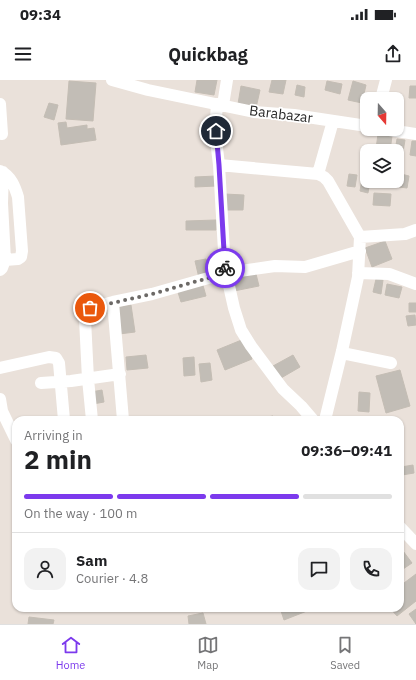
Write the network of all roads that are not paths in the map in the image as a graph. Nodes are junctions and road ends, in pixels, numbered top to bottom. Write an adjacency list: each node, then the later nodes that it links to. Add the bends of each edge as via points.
1 (112, 80): 4 (street, Barabazar)
2 (227, 80): 7 (street)
3 (386, 80): 5 (street)
4 (148, 85): 7 (street, Barabazar)
5 (384, 92)
6 (0, 104): 11 (street)
7 (220, 105): 8 (street, Barabazar, via 254,112); 13 (street, via 216,131)
8 (332, 121): 9 (street, Barabazar); 15 (street)
9 (360, 125)
10 (404, 132): 12 (street)
11 (2, 134)
12 (416, 134)
13 (219, 165): 15 (street); 21 (street)
14 (2, 172): 16 (street); 20 (street, via 13,183 18,197 22,257)
15 (318, 174): 18 (street, via 328,181)
16 (1, 203): 20 (street)
17 (416, 230): 18 (street, via 405,234)
18 (360, 237): 19 (street)
19 (360, 251): 21 (street, via 304,267 275,266); 22 (street)
20 (2, 265)
21 (226, 273): 24 (street); 36 (street, via 241,330 283,389)
22 (358, 273): 23 (street, via 389,274); 25 (street)
23 (416, 284)
24 (113, 302): 28 (street); 29 (street, via 90,308 86,312)
25 (342, 353): 26 (street); 37 (street)
26 (391, 363)
27 (0, 368): 30 (street, via 56,358)
28 (120, 374): 29 (street); 35 (street)
29 (88, 379): 30 (street); 34 (street)
30 (61, 382): 31 (street); 33 (street)
31 (41, 383)
32 (0, 399): 38 (street, via 2,411)
33 (64, 416)
34 (92, 416)
35 (123, 416)
36 (310, 416)
37 (326, 416)
38 (12, 434)
39 (404, 531): 40 (street)
40 (416, 544)

